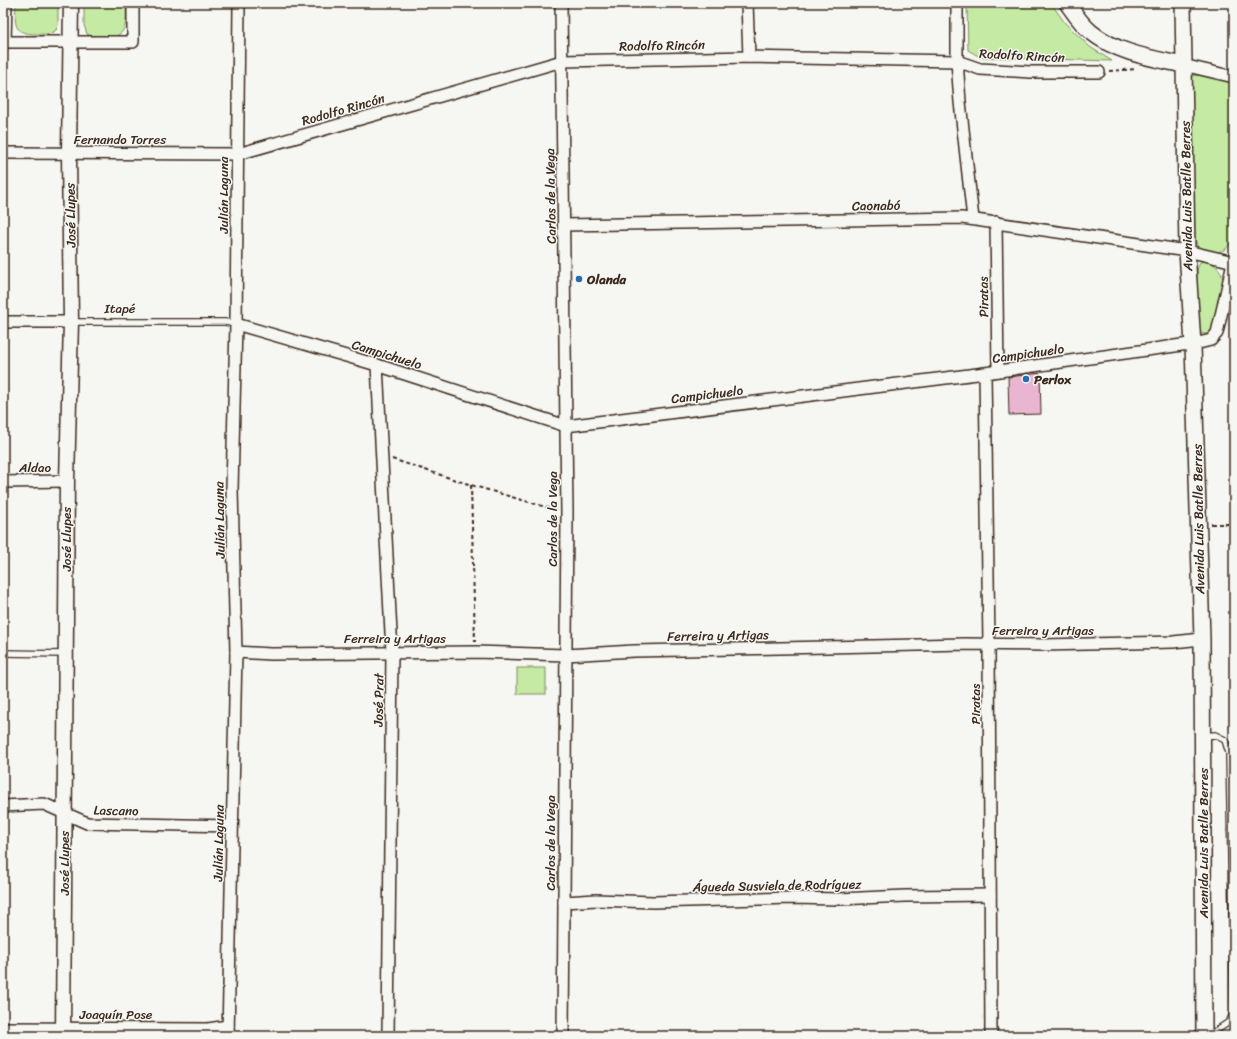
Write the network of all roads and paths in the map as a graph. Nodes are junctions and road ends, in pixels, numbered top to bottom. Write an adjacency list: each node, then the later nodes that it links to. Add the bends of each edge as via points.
1 (6, 3): 10 (street, via 5,42)
2 (71, 3): 10 (street, José Llupes)
3 (133, 3): 10 (street, via 133,42)
4 (239, 3): 19 (street, Julián Laguna)
5 (561, 3): 12 (street, Carlos de la Vega)
6 (747, 3): 11 (street)
7 (957, 3): 13 (street)
8 (1067, 3): 14 (main road, via 1090,31 1110,44 1130,53)
9 (1183, 3): 14 (main road, Avenida Luis Batlle Berres)
10 (70, 42): 18 (street, José Llupes)
11 (749, 57): 12 (street, Rodolfo Rincón); 13 (street, Rodolfo Rincón)
12 (562, 61): 19 (street, Rodolfo Rincón); 22 (street, Carlos de la Vega)
13 (957, 61): 15 (street, Rodolfo Rincón, via 980,69); 20 (street)
14 (1183, 65): 16 (street); 23 (main road, Avenida Luis Batlle Berres)
15 (1099, 72)
16 (1234, 77)
17 (3, 153): 18 (street, Fernando Torres)
18 (69, 153): 19 (street, Fernando Torres); 26 (street, José Llupes)
19 (238, 154): 27 (street, Julián Laguna)
20 (973, 219): 21 (street, Caonabó); 22 (street, Caonabó)
21 (996, 222): 23 (street, Caonabó); 30 (street, Piratas)
22 (564, 226): 32 (street, Carlos de la Vega)
23 (1187, 251): 24 (street); 28 (main road, Avenida Luis Batlle Berres)
24 (1234, 260): 28 (street, Campichuelo, via 1217,333 1211,340)
25 (3, 322): 26 (street, Itapé)
26 (71, 322): 27 (lane, Itapé); 34 (street, José Llupes)
27 (236, 324): 29 (street, Campichuelo); 42 (street, Julián Laguna, via 232,489)
28 (1193, 345): 30 (street, Campichuelo); 39 (main road, Avenida Luis Batlle Berres)
29 (377, 365): 32 (street, Campichuelo); 33 (street, José Prat)
30 (998, 371): 31 (street, Campichuelo)
31 (985, 373): 32 (street, Campichuelo); 41 (street, Piratas)
32 (566, 426): 37 (street, Carlos de la Vega)
33 (382, 456): 36 (path); 43 (street, José Prat)
34 (67, 481): 35 (street, Aldao); 46 (street, José Llupes)
35 (3, 482)
36 (471, 485): 37 (path); 44 (path)
37 (567, 513): 47 (street, Carlos de la Vega)
38 (1234, 524): 39 (path)
39 (1198, 525): 40 (main road, Avenida Luis Batlle Berres)
40 (1202, 639): 41 (street, Ferreira y Artigas, via 1173,642); 48 (main road, Avenida Luis Batlle Berres)
41 (989, 644): 47 (street, Ferreira y Artigas, via 634,651); 53 (street, Piratas)
42 (236, 652): 43 (street, Ferreira y Artigas); 51 (street, Julián Laguna)
43 (392, 652): 44 (street, Ferreira y Artigas); 59 (street, José Prat)
44 (476, 652): 47 (street, Ferreira y Artigas)
45 (3, 653): 46 (lane)
46 (66, 654): 50 (street, José Llupes)
47 (566, 655): 54 (street, Carlos de la Vega)
48 (1202, 736): 52 (lane, via 1215,735 1225,740 1229,753); 62 (main road, Avenida Luis Batlle Berres)
49 (3, 806): 50 (street, Lascano, via 44,804)
50 (64, 813): 51 (street, Lascano, via 87,823); 58 (street, José Llupes)
51 (232, 826): 57 (street, Julián Laguna)
52 (1233, 892): 55 (lane)
53 (990, 894): 54 (street, Águeda Susviela de Rodríguez, via 839,899); 61 (street, Piratas)
54 (564, 902): 60 (street, Carlos de la Vega)
55 (1234, 1010): 63 (lane, via 1229,1022)
56 (3, 1028): 58 (street, Joaquín Pose)
57 (228, 1031): 58 (street, Joaquín Pose, via 208,1029)
58 (63, 1032)
59 (388, 1036)
60 (563, 1036)
61 (991, 1036)
62 (1204, 1036)
63 (1208, 1036)

